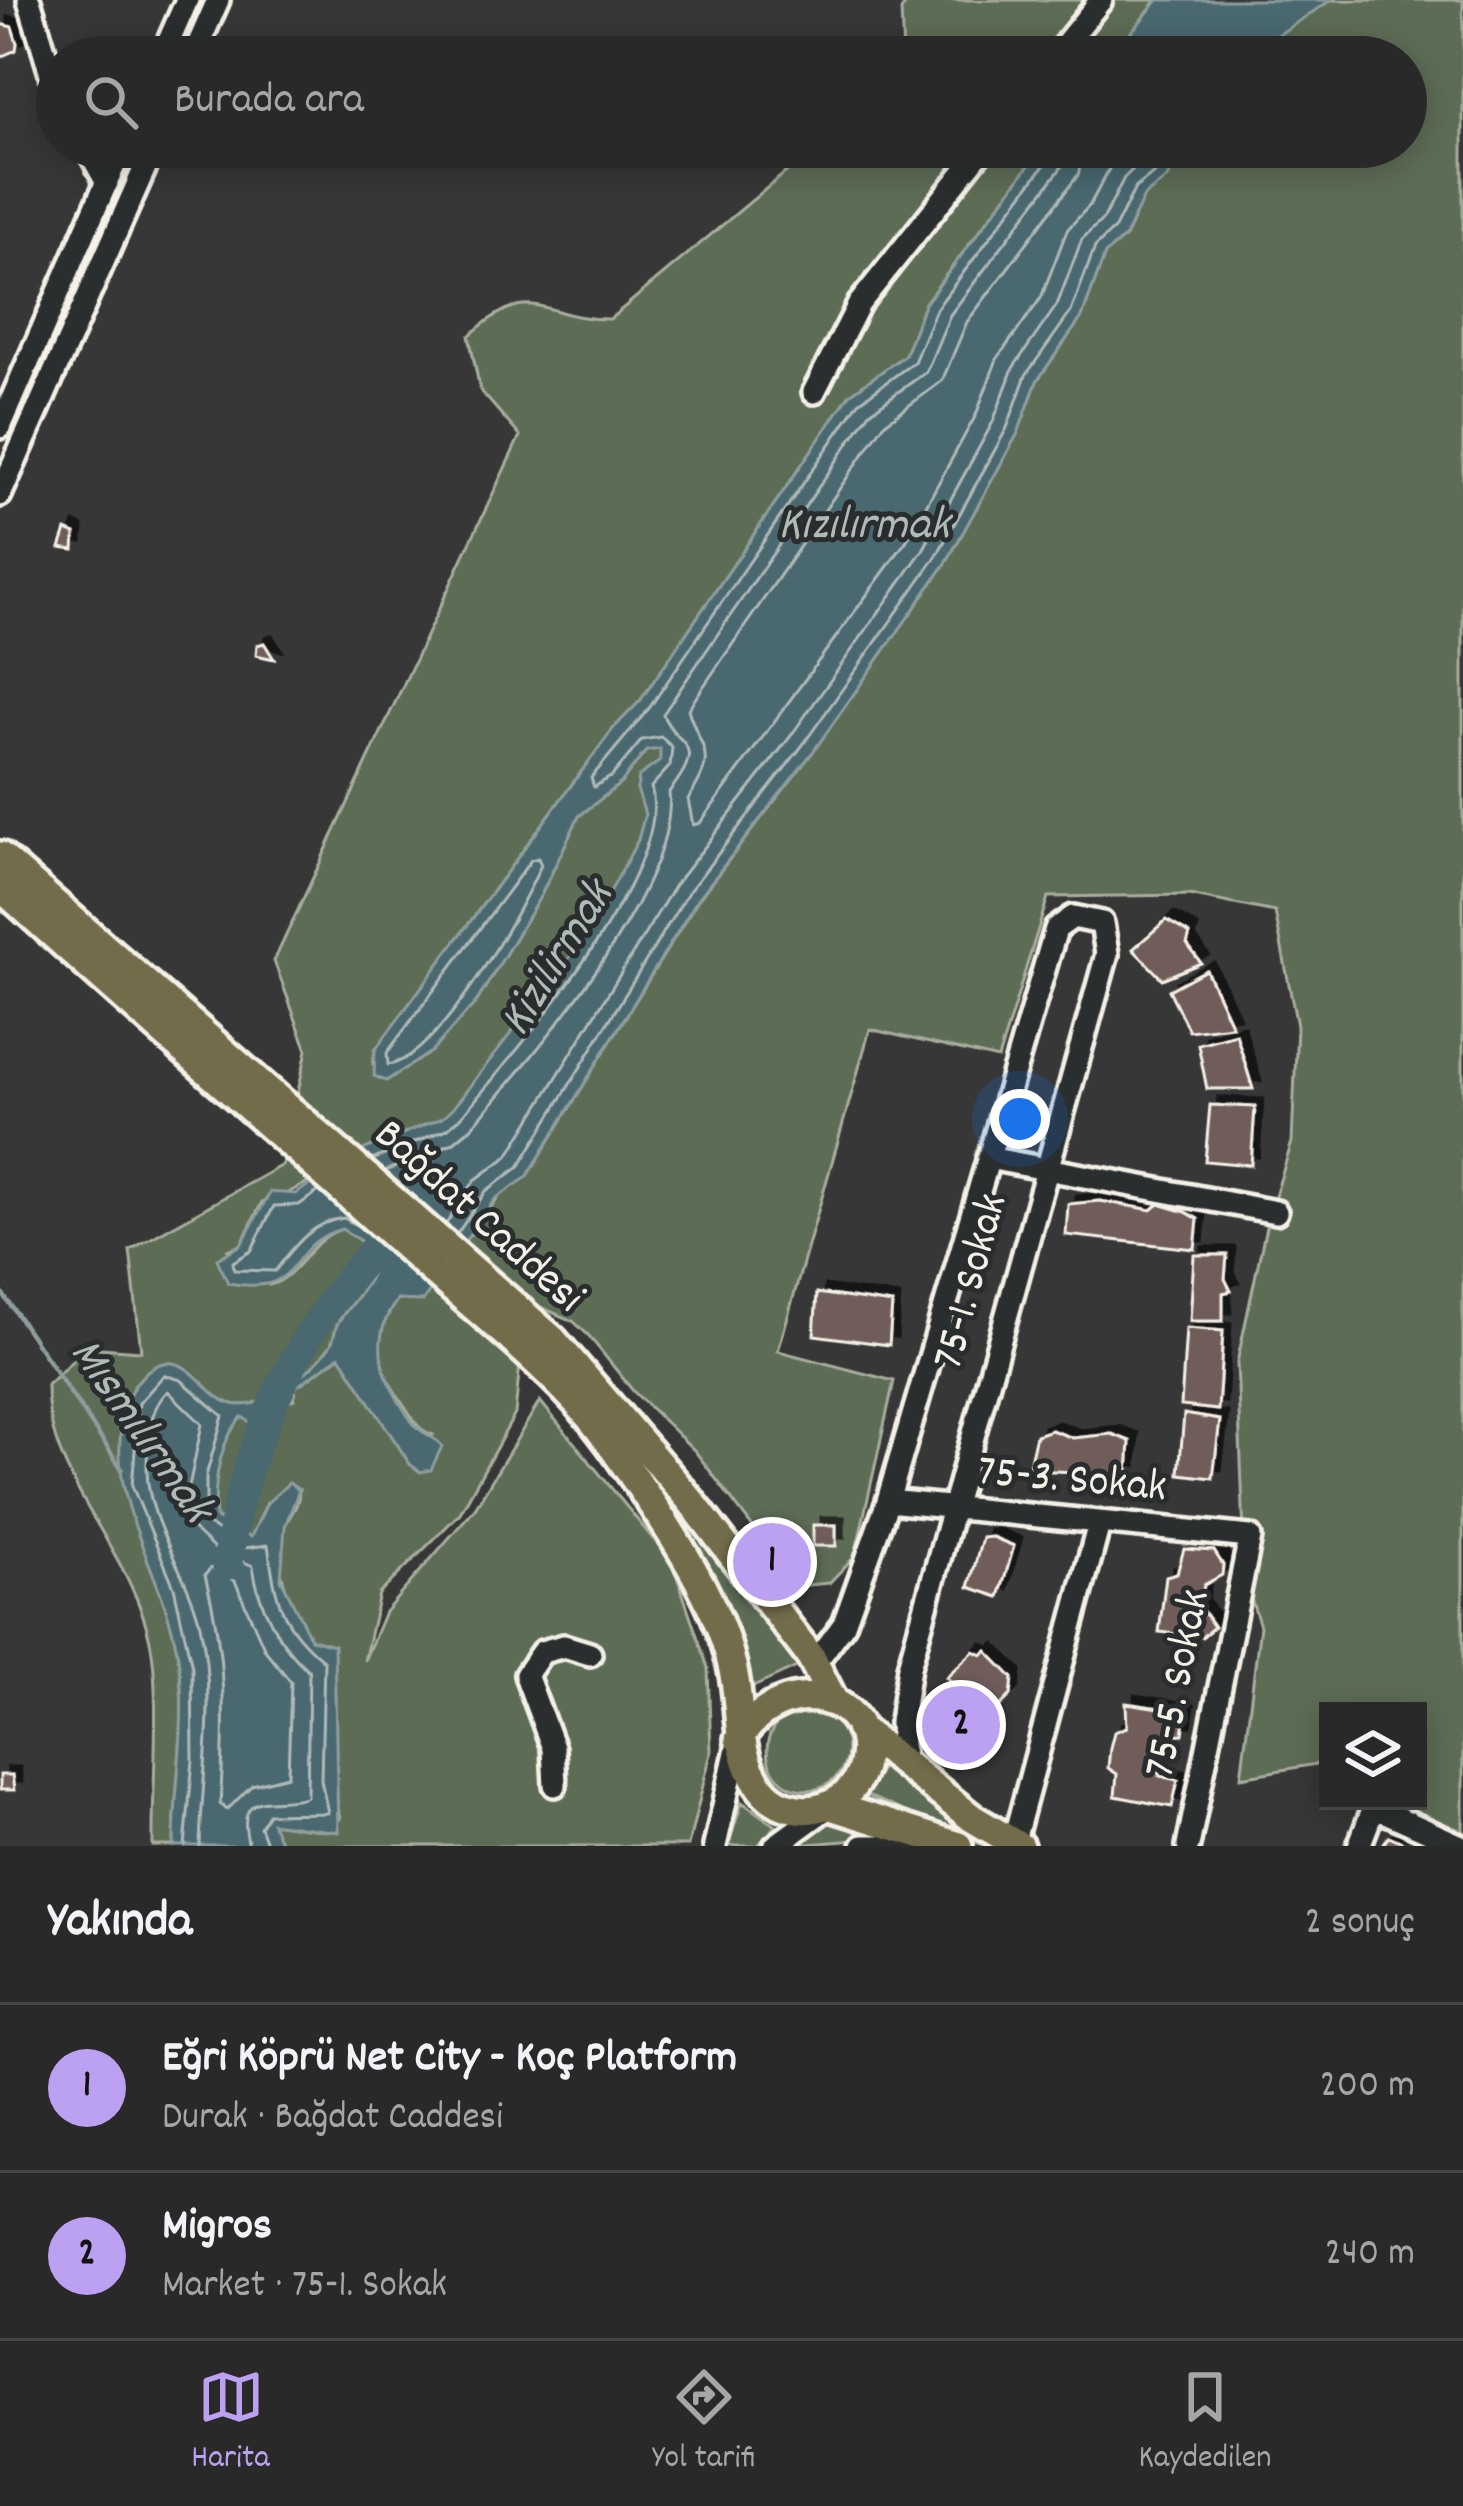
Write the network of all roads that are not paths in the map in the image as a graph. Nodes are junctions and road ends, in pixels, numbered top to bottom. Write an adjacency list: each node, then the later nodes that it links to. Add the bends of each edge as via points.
1 (29, 0): 5 (street)
2 (187, 0): 6 (street)
3 (218, 0): 7 (street)
4 (1101, 0): 8 (street)
5 (40, 36)
6 (171, 36)
7 (202, 36)
8 (1072, 36)
9 (98, 168): 13 (street)
10 (113, 168): 13 (street)
11 (145, 168): 16 (street)
12 (967, 168): 14 (street, via 859,304)
13 (106, 183): 15 (street)
14 (814, 392)
15 (0, 428)
16 (0, 495)
17 (0, 856): 27 (main road, Bağdat Caddesi, via 553,1340)
18 (0, 886): 30 (main road, Bağdat Caddesi, via 550,1378 612,1444 676,1540 734,1672)
19 (988, 1158): 20 (street); 20 (street, 75-1. Sokak, via 1056,929 1073,917 1102,923 1107,954); 22 (street, 75-1. Sokak)
20 (1044, 1172): 21 (street); 23 (street, 75-1. Sokak)
21 (1276, 1212)
22 (888, 1502): 23 (street, 75-3. Sokak); 27 (street, 75-1. Sokak, via 844,1624)
23 (951, 1511): 24 (street, 75-3. Sokak); 31 (street, 75-1. Sokak, via 909,1666)
24 (1099, 1524): 25 (street, 75-3. Sokak); 34 (street)
25 (1250, 1537): 40 (street, 75-5. Sokak)
26 (590, 1654): 32 (street, via 564,1646 542,1652 526,1676 553,1748)
27 (814, 1663): 28 (main road, Bağdat Caddesi)
28 (834, 1702): 29 (main road); 30 (main road, via 781,1702 755,1713)
29 (859, 1728): 31 (main road); 33 (main road, via 857,1781)
30 (739, 1739): 33 (main road, via 774,1801 812,1811); 35 (street)
31 (903, 1766): 34 (main road)
32 (555, 1785)
33 (831, 1806): 36 (street); 39 (main road)
34 (1016, 1845)
35 (715, 1846)
36 (775, 1846)
37 (863, 1846): 38 (street)
38 (924, 1846)
39 (958, 1846)
40 (1188, 1846)
41 (1359, 1846): 42 (street, via 1374,1808)
42 (1461, 1846)

